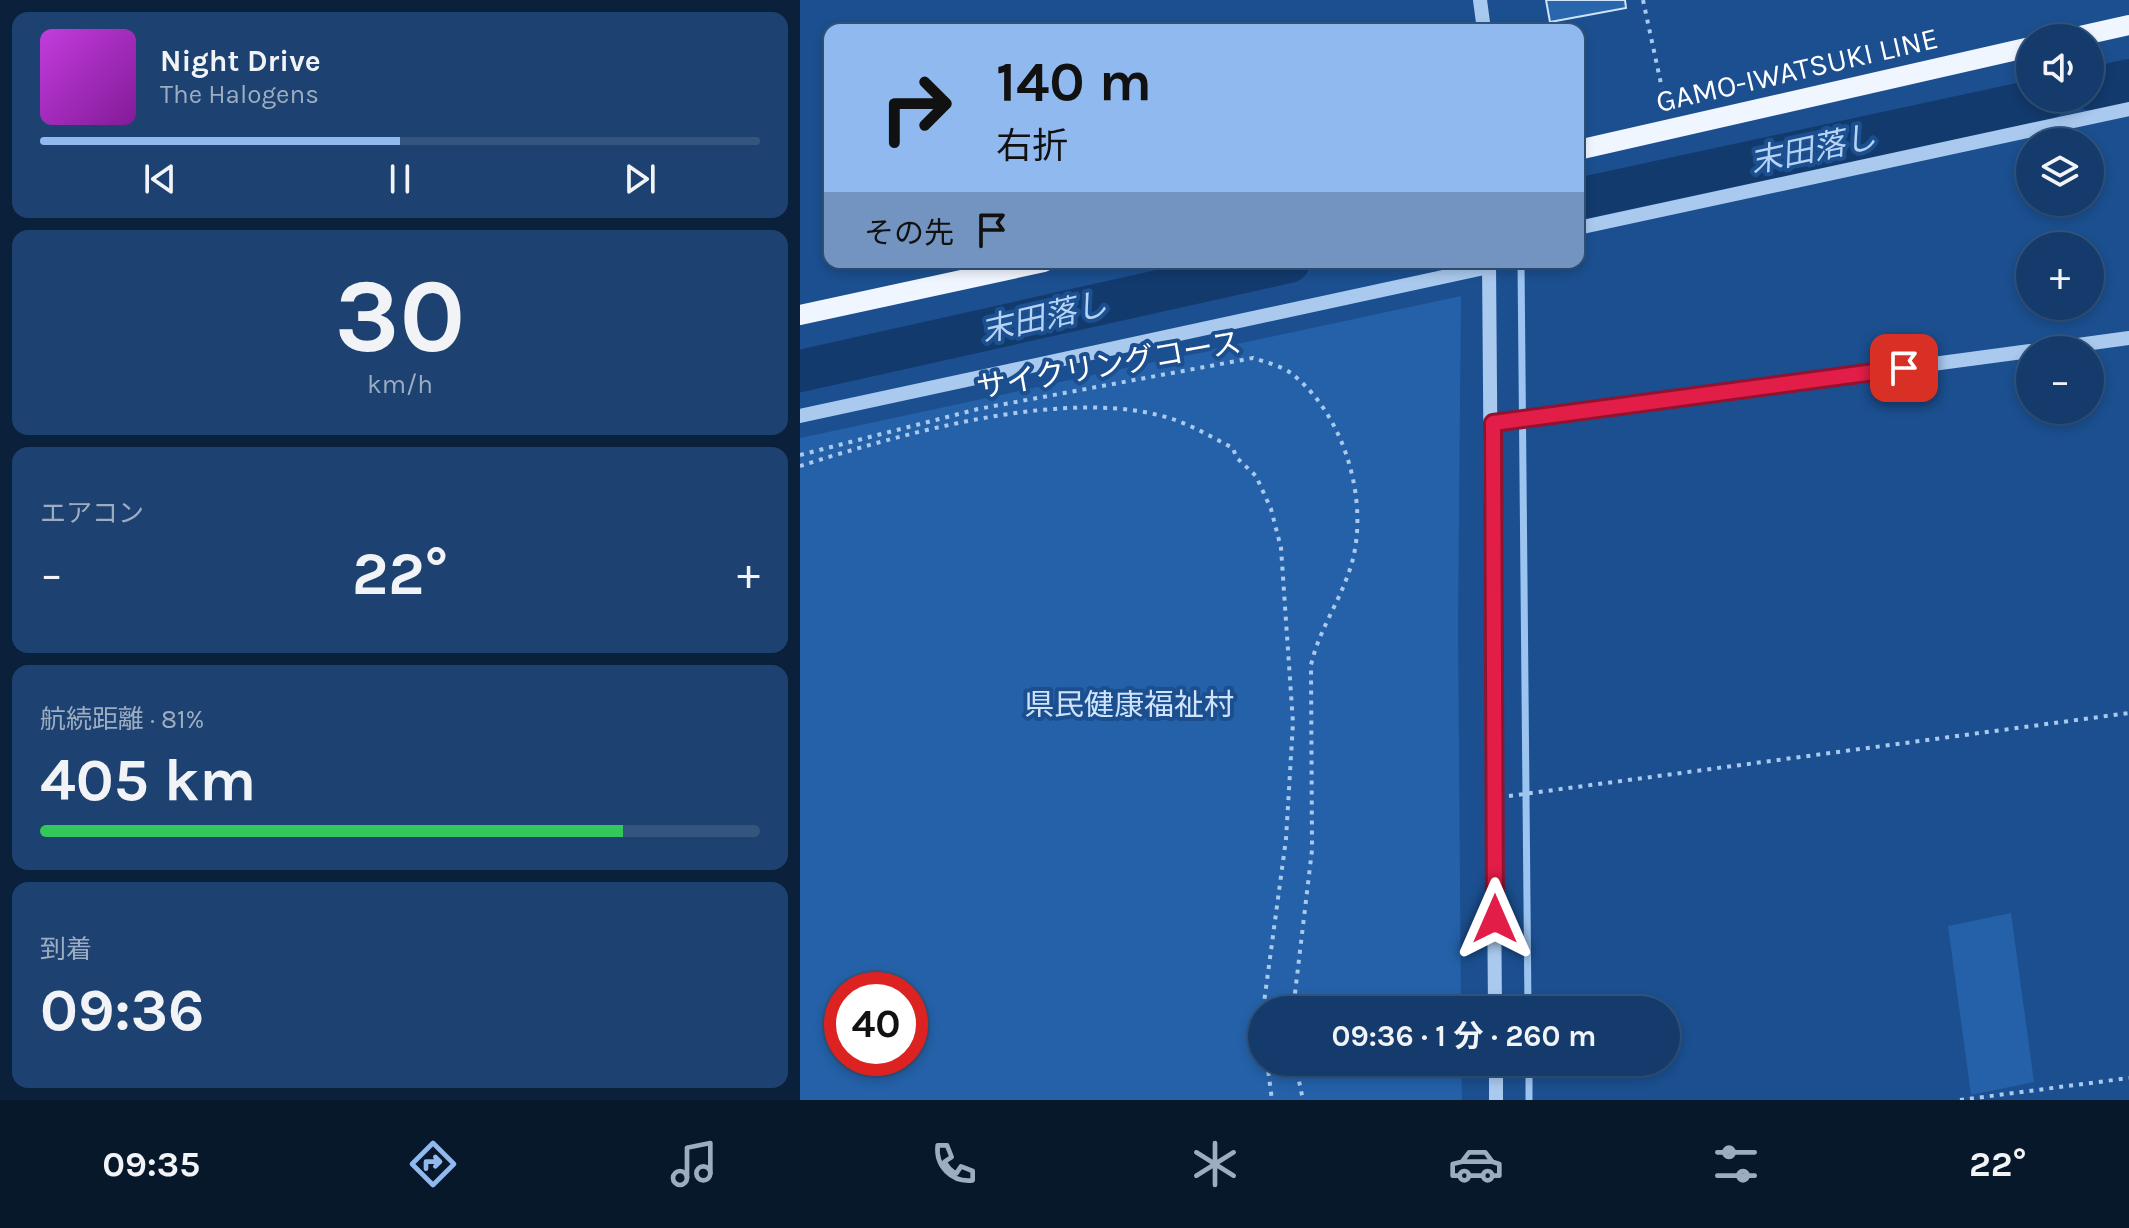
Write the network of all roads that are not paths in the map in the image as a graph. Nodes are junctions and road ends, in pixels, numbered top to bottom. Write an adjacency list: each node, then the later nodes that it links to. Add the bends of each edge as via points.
1 (1480, 0): 2 (street)
2 (1483, 24)
3 (2129, 25): 4 (main road)
4 (2104, 31)
5 (2016, 50): 7 (main road, GAMO-IWATSUKI LINE)
6 (2129, 109): 8 (street)
7 (1584, 149)
8 (1584, 227)
9 (1016, 268): 12 (main road)
10 (1471, 268): 16 (street)
11 (1489, 268): 17 (street)
12 (800, 315)
13 (2129, 338): 14 (street)
14 (2104, 341)
15 (2016, 353): 17 (street)
16 (800, 416)
17 (1493, 423): 18 (street)
18 (1495, 996)
19 (1496, 1076): 20 (street)
20 (1496, 1100)

